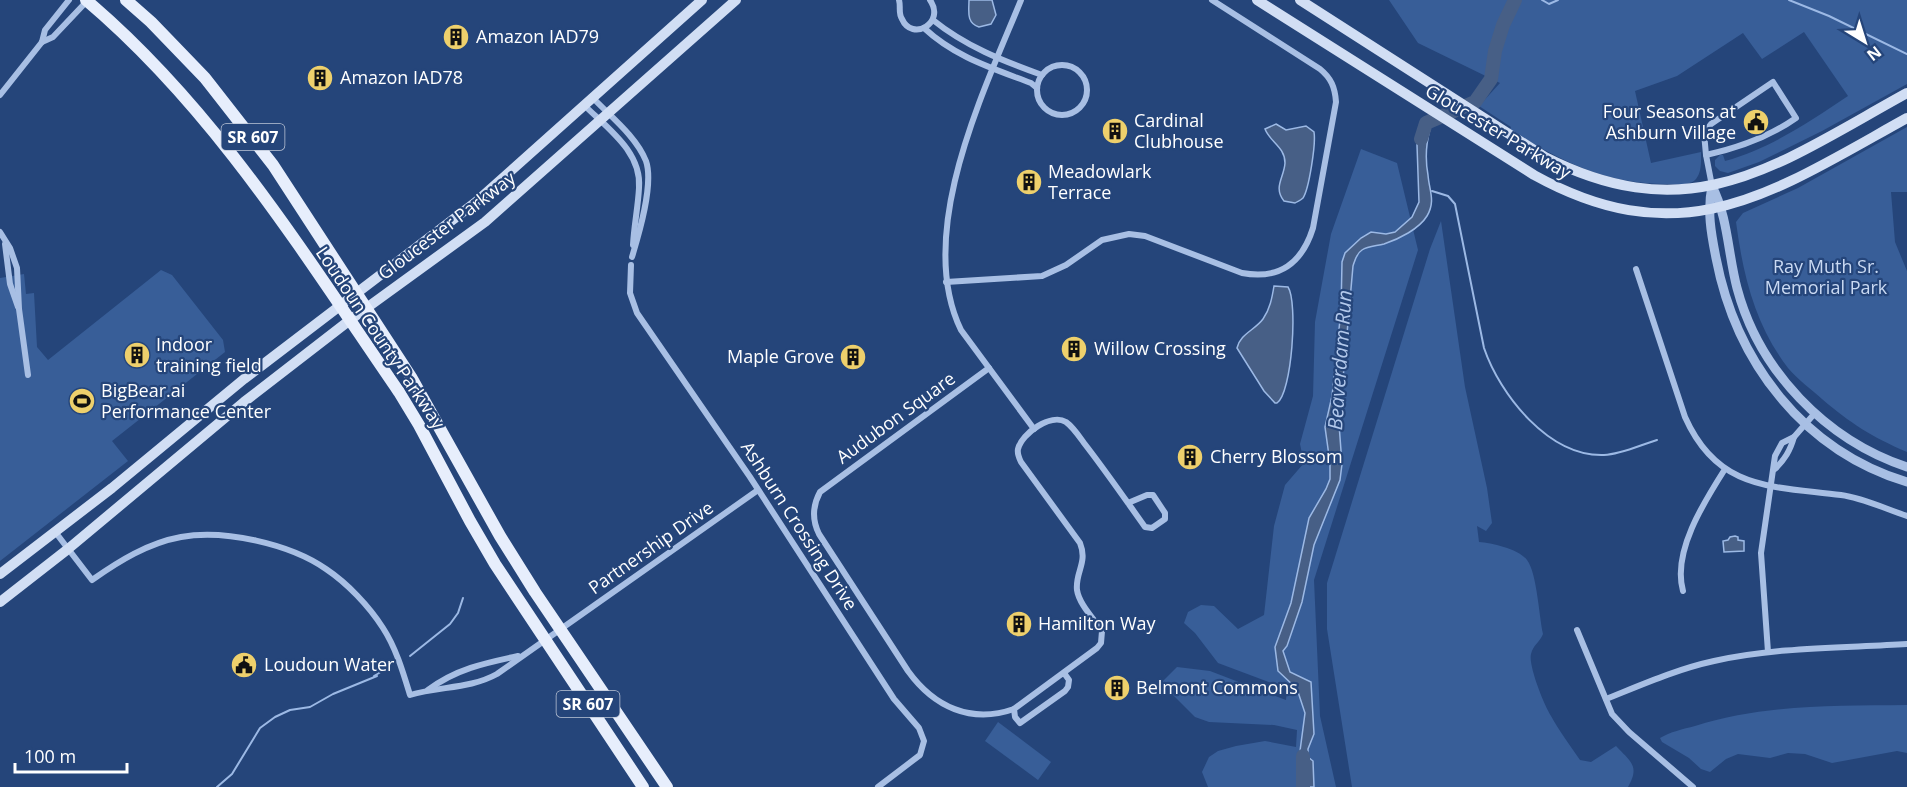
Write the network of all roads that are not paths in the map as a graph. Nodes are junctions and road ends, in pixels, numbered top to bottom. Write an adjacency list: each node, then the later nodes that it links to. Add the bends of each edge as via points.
1 (69, 0): 14 (street, via 45,30)
2 (87, 0): 14 (street, via 53,37); 33 (main road, Loudoun County Parkway / SR 607, via 192,104)
3 (126, 0): 32 (main road, Loudoun County Parkway / SR 607, via 205,78 255,139)
4 (702, 0): 21 (main road, Gloucester Parkway)
5 (736, 0): 22 (main road, Gloucester Parkway)
6 (930, 0): 12 (street)
7 (1021, 0): 15 (street)
8 (1212, 0): 31 (street, via 1320,69 1336,91 1308,244 1292,264 1268,275 1242,273 1144,236 1128,234 1102,240 1042,276)
9 (1257, 0): 27 (main road, Gloucester Parkway, via 1490,149 1569,194 1608,206 1649,212)
10 (1299, 0): 25 (main road, Gloucester Parkway, via 1503,132 1563,166 1602,181 1645,189)
11 (902, 2): 13 (street, via 901,18 906,25)
12 (933, 20): 13 (street); 15 (street, via 961,41)
13 (924, 28): 16 (street, via 947,47)
14 (42, 42): 20 (street)
15 (996, 57): 16 (street); 17 (street)
16 (992, 68): 18 (street); 31 (street, via 961,156 947,227)
17 (1042, 75): 18 (street); 18 (street, via 1054,66 1077,69 1086,81 1087,97 1079,110 1057,115 1043,108)
18 (1037, 88)
19 (1907, 93): 25 (main road, Gloucester Parkway, via 1771,167)
20 (0, 95)
21 (587, 101): 22 (street); 22 (street); 32 (main road, Gloucester Parkway, via 476,202)
22 (604, 117): 22 (street, via 638,170 632,257 642,221 647,166 638,147); 34 (main road, Gloucester Parkway, via 478,228)
23 (1907, 118): 26 (main road, Gloucester Parkway, via 1787,184)
24 (1706, 155): 24 (street, via 1752,142 1796,118 1773,82 1711,124 1704,133); 25 (street)
25 (1712, 186): 26 (street); 27 (street)
26 (1721, 208): 27 (main road, Gloucester Parkway); 38 (street, via 1735,282 1752,328 1779,374)
27 (1708, 210): 39 (street, via 1722,285 1739,334 1768,382)
28 (2, 235): 37 (street, via 10,284 19,309)
29 (631, 265): 47 (street, Ashburn Crossing Drive, via 630,293 637,314)
30 (1636, 269): 43 (street, via 1690,429 1702,448)
31 (946, 282): 36 (street, via 956,318)
32 (356, 294): 33 (main road, Gloucester Parkway); 34 (main road, Loudoun County Parkway / SR 607)
33 (340, 305): 35 (main road, Loudoun County Parkway / SR 607); 50 (main road, Gloucester Parkway)
34 (366, 308): 35 (main road, Gloucester Parkway); 55 (main road, Loudoun County Parkway / SR 607, via 425,399 500,536)
35 (350, 320): 51 (main road, Gloucester Parkway, via 244,402); 57 (main road, Loudoun County Parkway / SR 607, via 410,410 480,540)
36 (989, 368): 40 (street); 64 (street, Audubon Square, via 820,492 814,510 815,526 924,689 945,705 963,712 990,715)
37 (28, 375)
38 (1815, 413): 39 (street); 42 (street, via 1855,443)
39 (1806, 424): 41 (street); 45 (street, via 1847,455)
40 (1034, 429): 48 (street, via 1057,418 1065,421); 61 (street, via 1019,447 1021,462 1080,543 1084,553 1077,589 1102,631 1101,643)
41 (1794, 437): 44 (street, via 1788,454); 44 (street, via 1782,443 1775,456)
42 (1907, 467)
43 (1725, 470): 46 (street); 53 (street, via 1696,519 1680,567)
44 (1774, 470): 46 (street)
45 (1907, 482)
46 (1771, 487): 49 (street, via 1842,495); 59 (street, via 1761,553)
47 (758, 490): 55 (street, Partnership Drive); 67 (street, Ashburn Crossing Drive, via 894,699 919,728 924,741 920,755)
48 (1128, 503): 48 (street, via 1145,527 1152,528 1165,519 1166,513 1154,495)
49 (1907, 516)
50 (56, 533): 51 (street); 52 (main road, Gloucester Parkway)
51 (68, 549): 54 (main road, Gloucester Parkway); 62 (street, via 92,580 133,554 181,537 202,535 261,542 303,556 326,569 372,614 391,642 411,695)
52 (0, 574)
53 (1683, 591)
54 (0, 602)
55 (561, 630): 57 (street, Partnership Drive); 66 (main road, Loudoun County Parkway / SR 607)
56 (1577, 630): 63 (street)
57 (546, 641): 60 (street, Partnership Drive); 65 (main road, Loudoun County Parkway / SR 607)
58 (1907, 644): 59 (street)
59 (1768, 652): 63 (street, via 1694,666)
60 (522, 656): 62 (street, via 468,668); 62 (street, Partnership Drive, via 487,680)
61 (1064, 673): 64 (street); 64 (street, via 1070,680 1068,687 1046,705 1020,723)
62 (428, 690)
63 (1606, 699): 68 (street, via 1623,727)
64 (1014, 709)
65 (644, 787)
66 (667, 787)
67 (878, 787)
68 (1693, 787)

